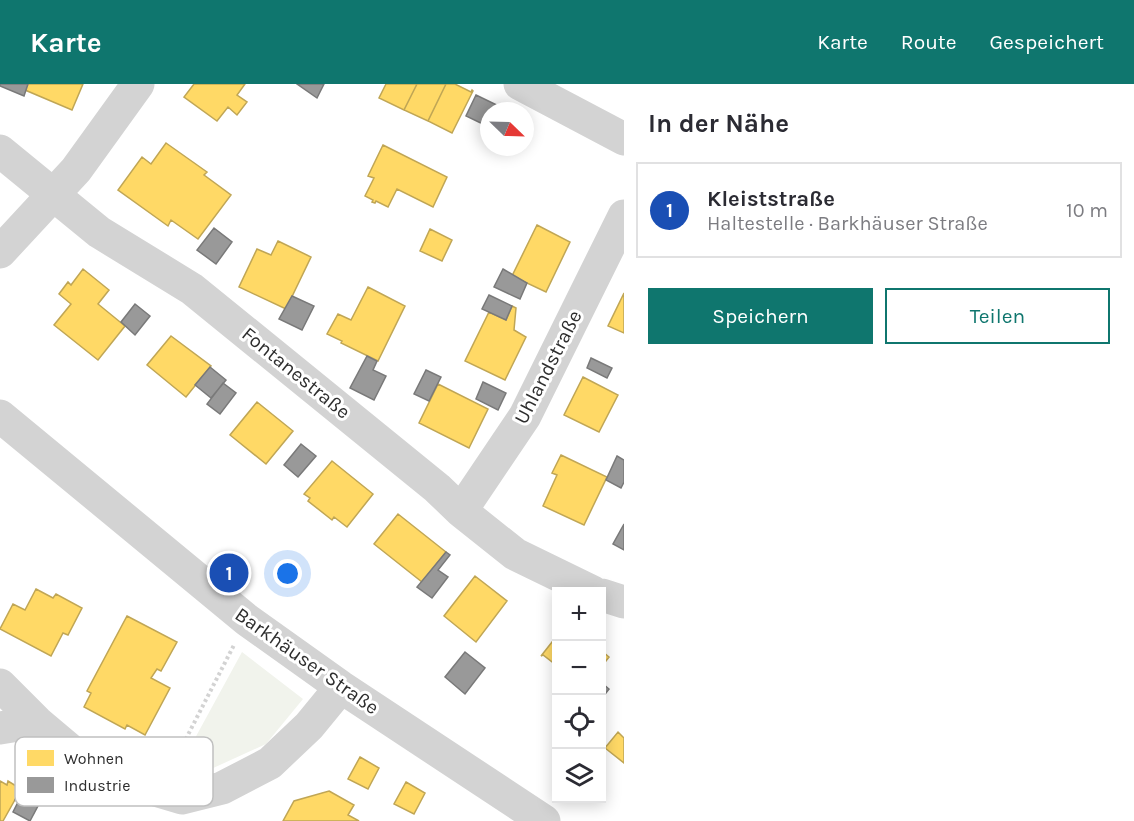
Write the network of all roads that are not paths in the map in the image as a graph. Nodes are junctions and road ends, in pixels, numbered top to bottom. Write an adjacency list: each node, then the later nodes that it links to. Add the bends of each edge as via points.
1 (138, 84): 5 (street, via 76,170)
2 (520, 84): 3 (street)
3 (624, 139)
4 (0, 151): 5 (street, Fontanestraße)
5 (52, 194): 7 (street); 9 (street, Fontanestraße, via 99,232 192,289)
6 (624, 216): 9 (street, Uhlandstraße, via 525,416)
7 (0, 252)
8 (0, 416): 14 (street, Barkhäuser Straße, via 247,620)
9 (461, 511): 10 (street, Fontanestraße, via 515,554)
10 (585, 587)
11 (606, 596): 12 (street)
12 (624, 602)
13 (0, 685): 15 (street)
14 (341, 687): 18 (street, via 309,726 270,763); 19 (street, Barkhäuser Straße)
15 (37, 722): 16 (street); 17 (street)
16 (0, 728)
17 (55, 737)
18 (213, 791)
19 (544, 821)

